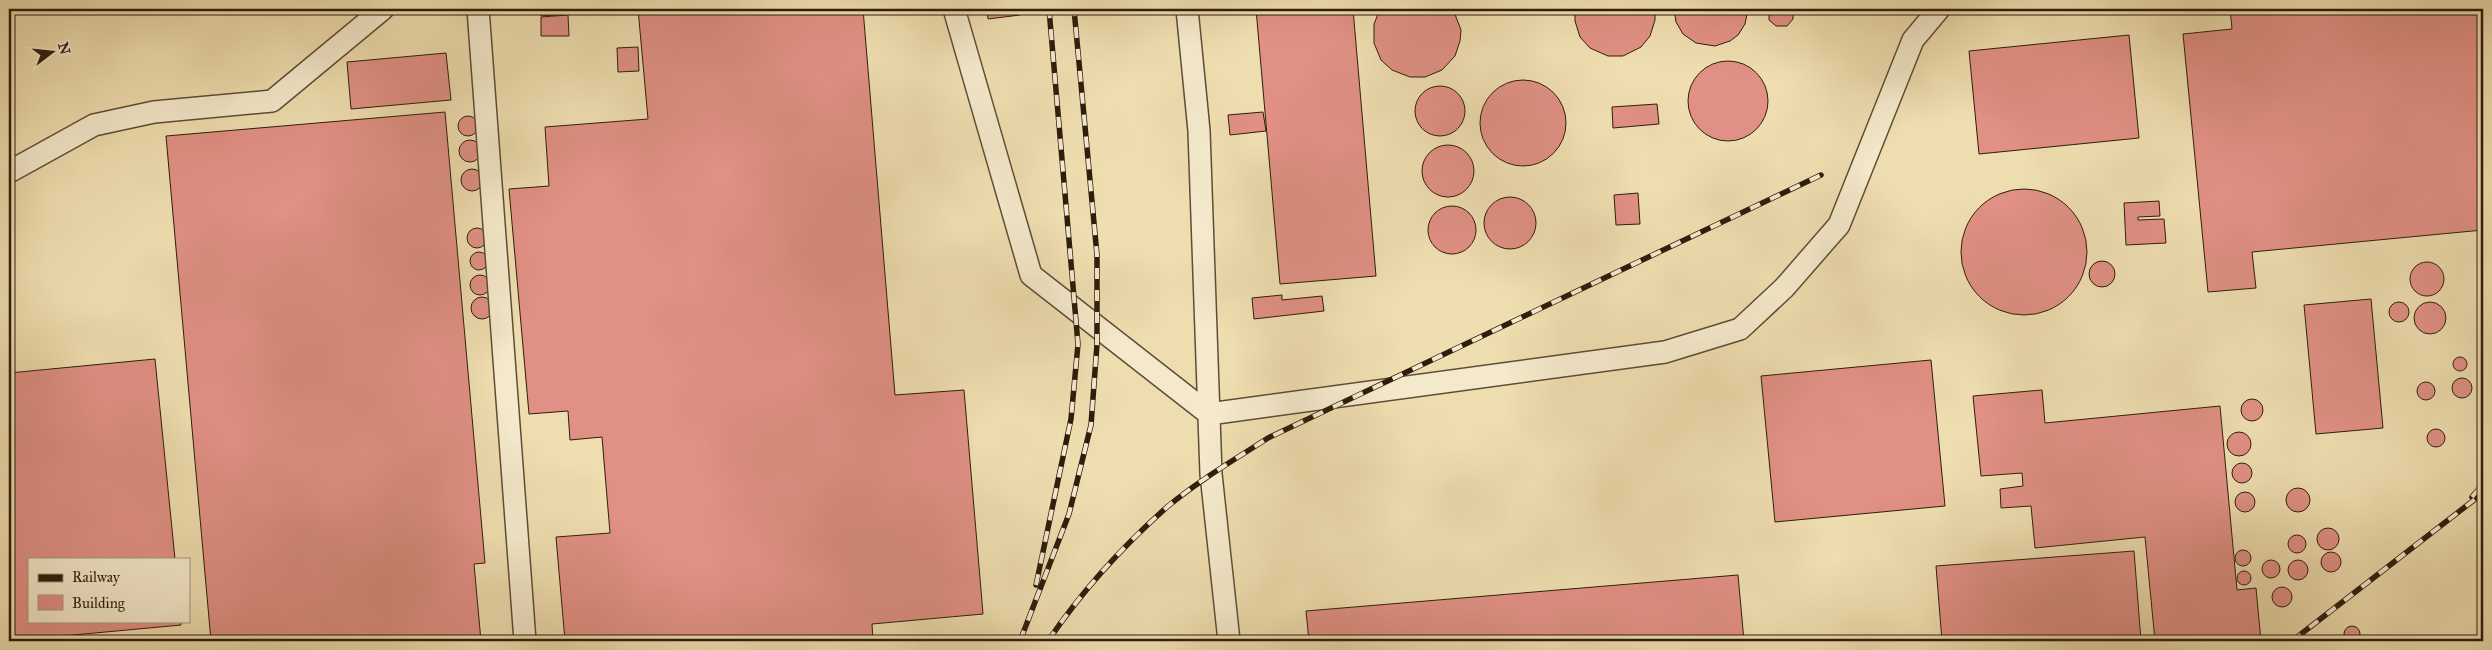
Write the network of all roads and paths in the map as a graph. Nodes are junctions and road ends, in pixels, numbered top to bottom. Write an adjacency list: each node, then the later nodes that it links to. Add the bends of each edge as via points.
1 (383, 9): 6 (lane, via 272,101 154,112 94,125)
2 (478, 9): 8 (lane)
3 (954, 9): 7 (lane, via 1031,275)
4 (1186, 9): 7 (lane, via 1198,131)
5 (1939, 9): 7 (lane, via 1913,40 1839,225 1784,288 1740,329 1665,352)
6 (9, 172)
7 (1209, 414): 9 (lane, via 1211,474)
8 (525, 641)
9 (1229, 641)

